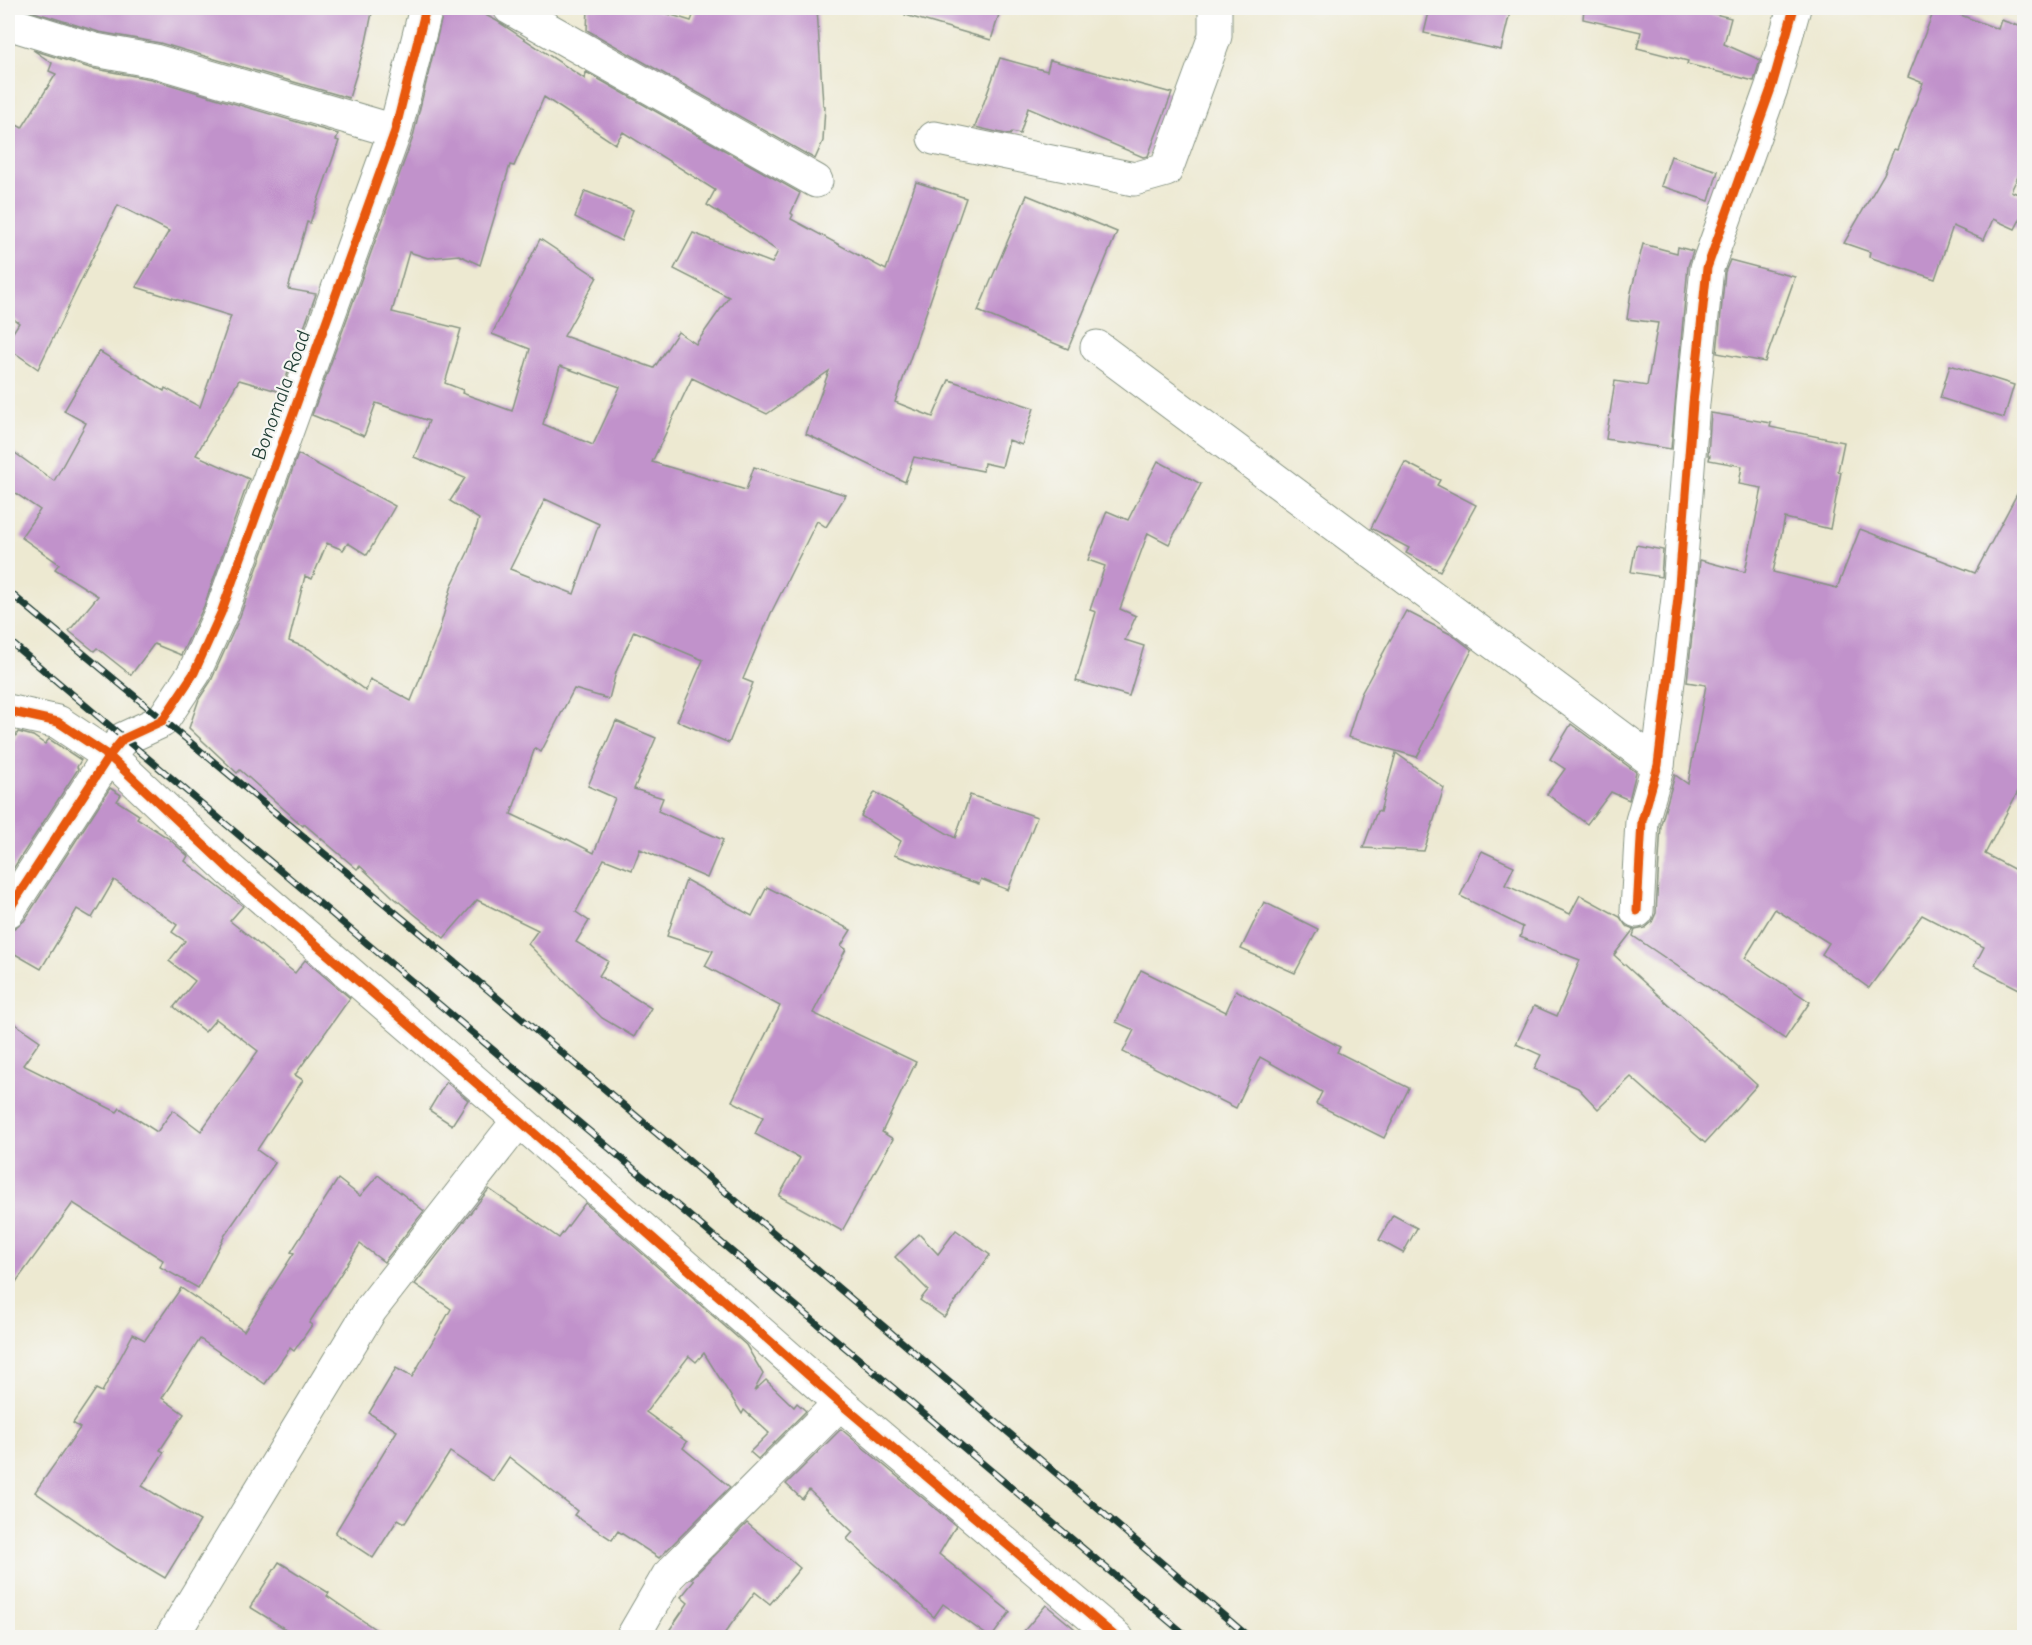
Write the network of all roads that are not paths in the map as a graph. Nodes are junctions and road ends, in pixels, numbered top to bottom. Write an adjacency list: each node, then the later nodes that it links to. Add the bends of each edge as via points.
1 (426, 8): 6 (street, Bonomala Road)
2 (510, 8): 8 (street)
3 (1215, 8): 7 (street, via 1215,36 1166,170 1134,179)
4 (1794, 8): 12 (street, via 1772,86 1707,268 1678,598)
5 (8, 23): 6 (street)
6 (395, 131): 11 (street, Bonomala Road, via 229,591 194,673 162,721 123,739)
7 (934, 138)
8 (816, 181)
9 (1097, 348): 12 (street)
10 (8, 711): 11 (street, via 58,722)
11 (109, 756): 13 (street, Bonomala Road); 15 (street, via 230,870)
12 (1658, 765): 14 (street, via 1642,821)
13 (8, 911)
14 (1637, 911)
15 (519, 1120): 16 (street); 17 (street, via 371,1309)
16 (840, 1403): 18 (street, via 668,1576); 19 (street)
17 (171, 1638)
18 (632, 1638)
19 (1117, 1638)

